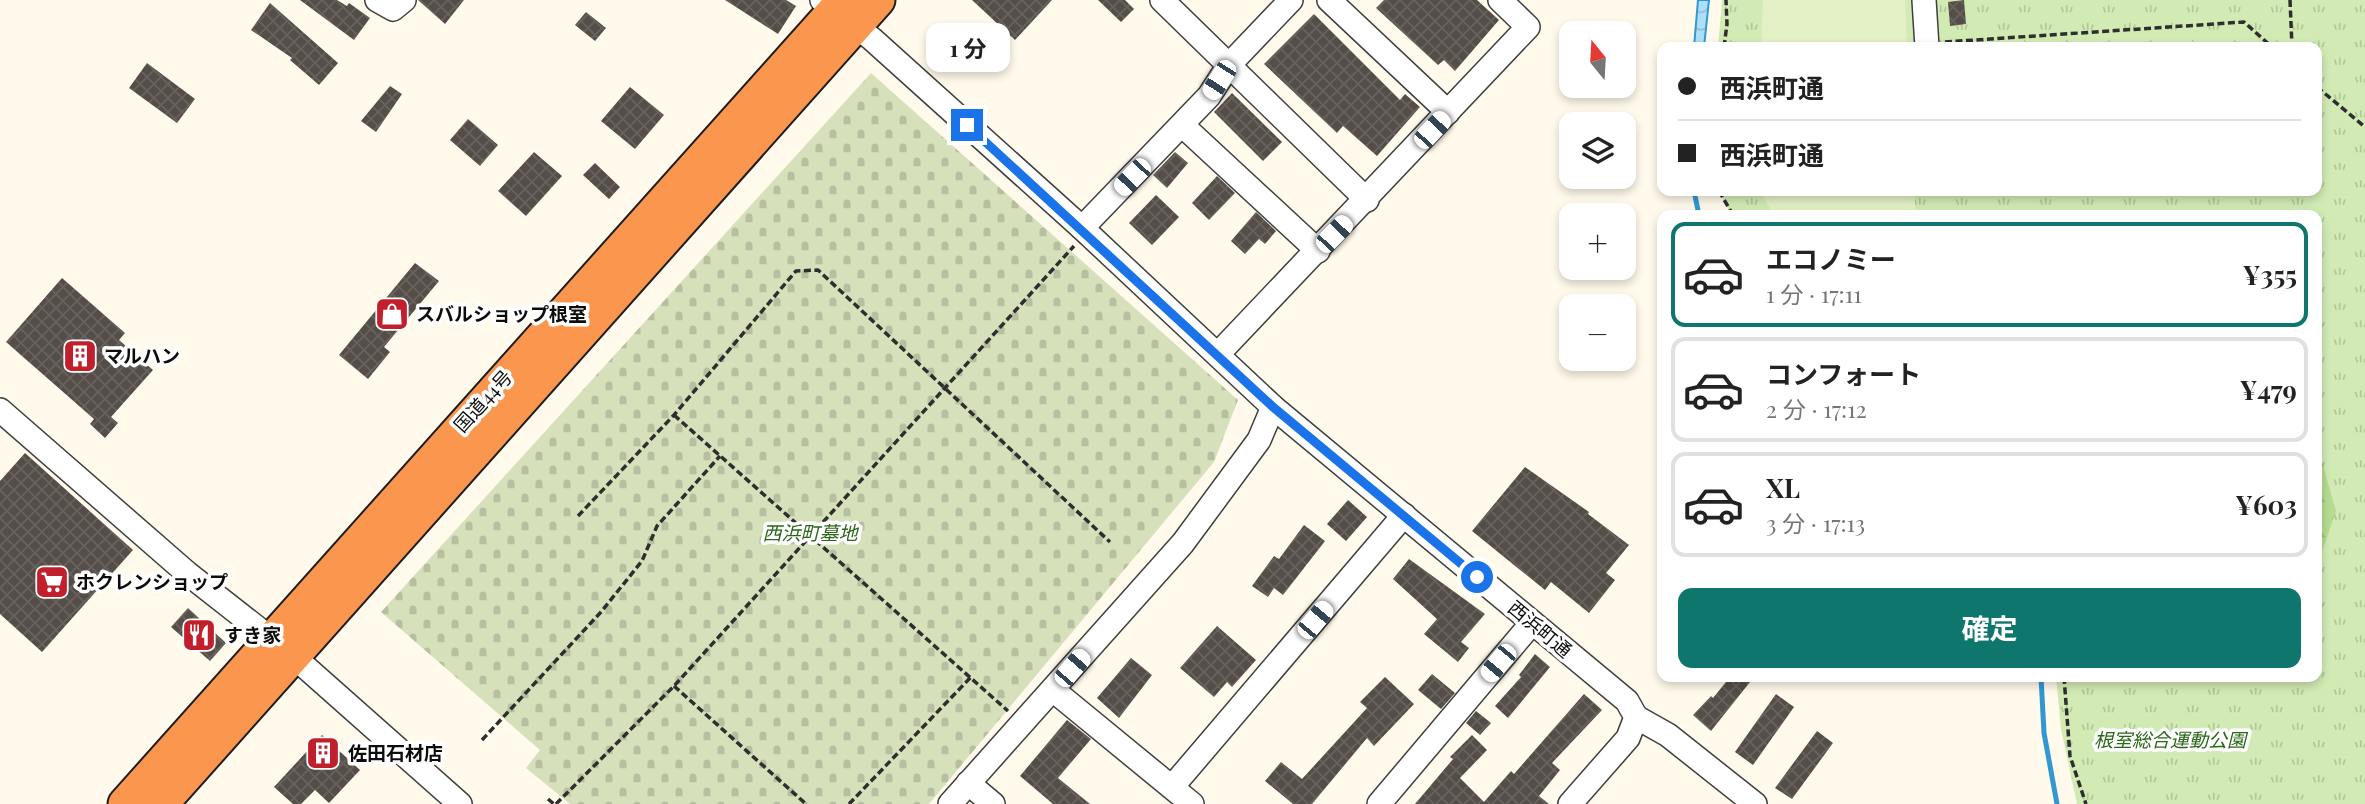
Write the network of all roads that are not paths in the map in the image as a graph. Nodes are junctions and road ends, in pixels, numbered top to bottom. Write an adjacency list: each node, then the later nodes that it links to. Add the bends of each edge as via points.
1 (377, 0): 2 (street, via 393,9)
2 (404, 0)
3 (878, 0): 9 (highway, 国道44号)
4 (1162, 0): 11 (street)
5 (1291, 0): 11 (street)
6 (1329, 0): 12 (street)
7 (1500, 0): 12 (street, via 1528,27)
8 (1924, 0): 10 (street)
9 (839, 9): 15 (street, 西浜町通); 22 (highway, 国道44号)
10 (1927, 42)
11 (1229, 65): 13 (street); 14 (street)
12 (1448, 112): 14 (street)
13 (1182, 125): 15 (street); 16 (street)
14 (1367, 200): 16 (street)
15 (1084, 230): 17 (street, 西浜町通)
16 (1318, 251): 17 (street)
17 (1218, 354): 18 (street, 西浜町通)
18 (1273, 407): 20 (street, 西浜町通); 23 (street, via 1259,440 1183,543)
19 (0, 410): 22 (street, via 187,573)
20 (1404, 514): 21 (street, 西浜町通); 26 (street)
21 (1532, 623): 24 (street, 西浜町通, via 1627,701); 33 (street)
22 (282, 648): 27 (highway, 国道44号); 28 (highway, 国道44号); 29 (street)
23 (1054, 690): 25 (street); 26 (street)
24 (1636, 717): 34 (street, via 1628,738); 35 (street, via 1668,734)
25 (968, 783): 30 (street); 31 (street)
26 (1172, 788): 32 (street)
27 (125, 804)
28 (161, 804)
29 (460, 804)
30 (950, 804)
31 (993, 804)
32 (1192, 804)
33 (1379, 804)
34 (1570, 804)
35 (1755, 804)

